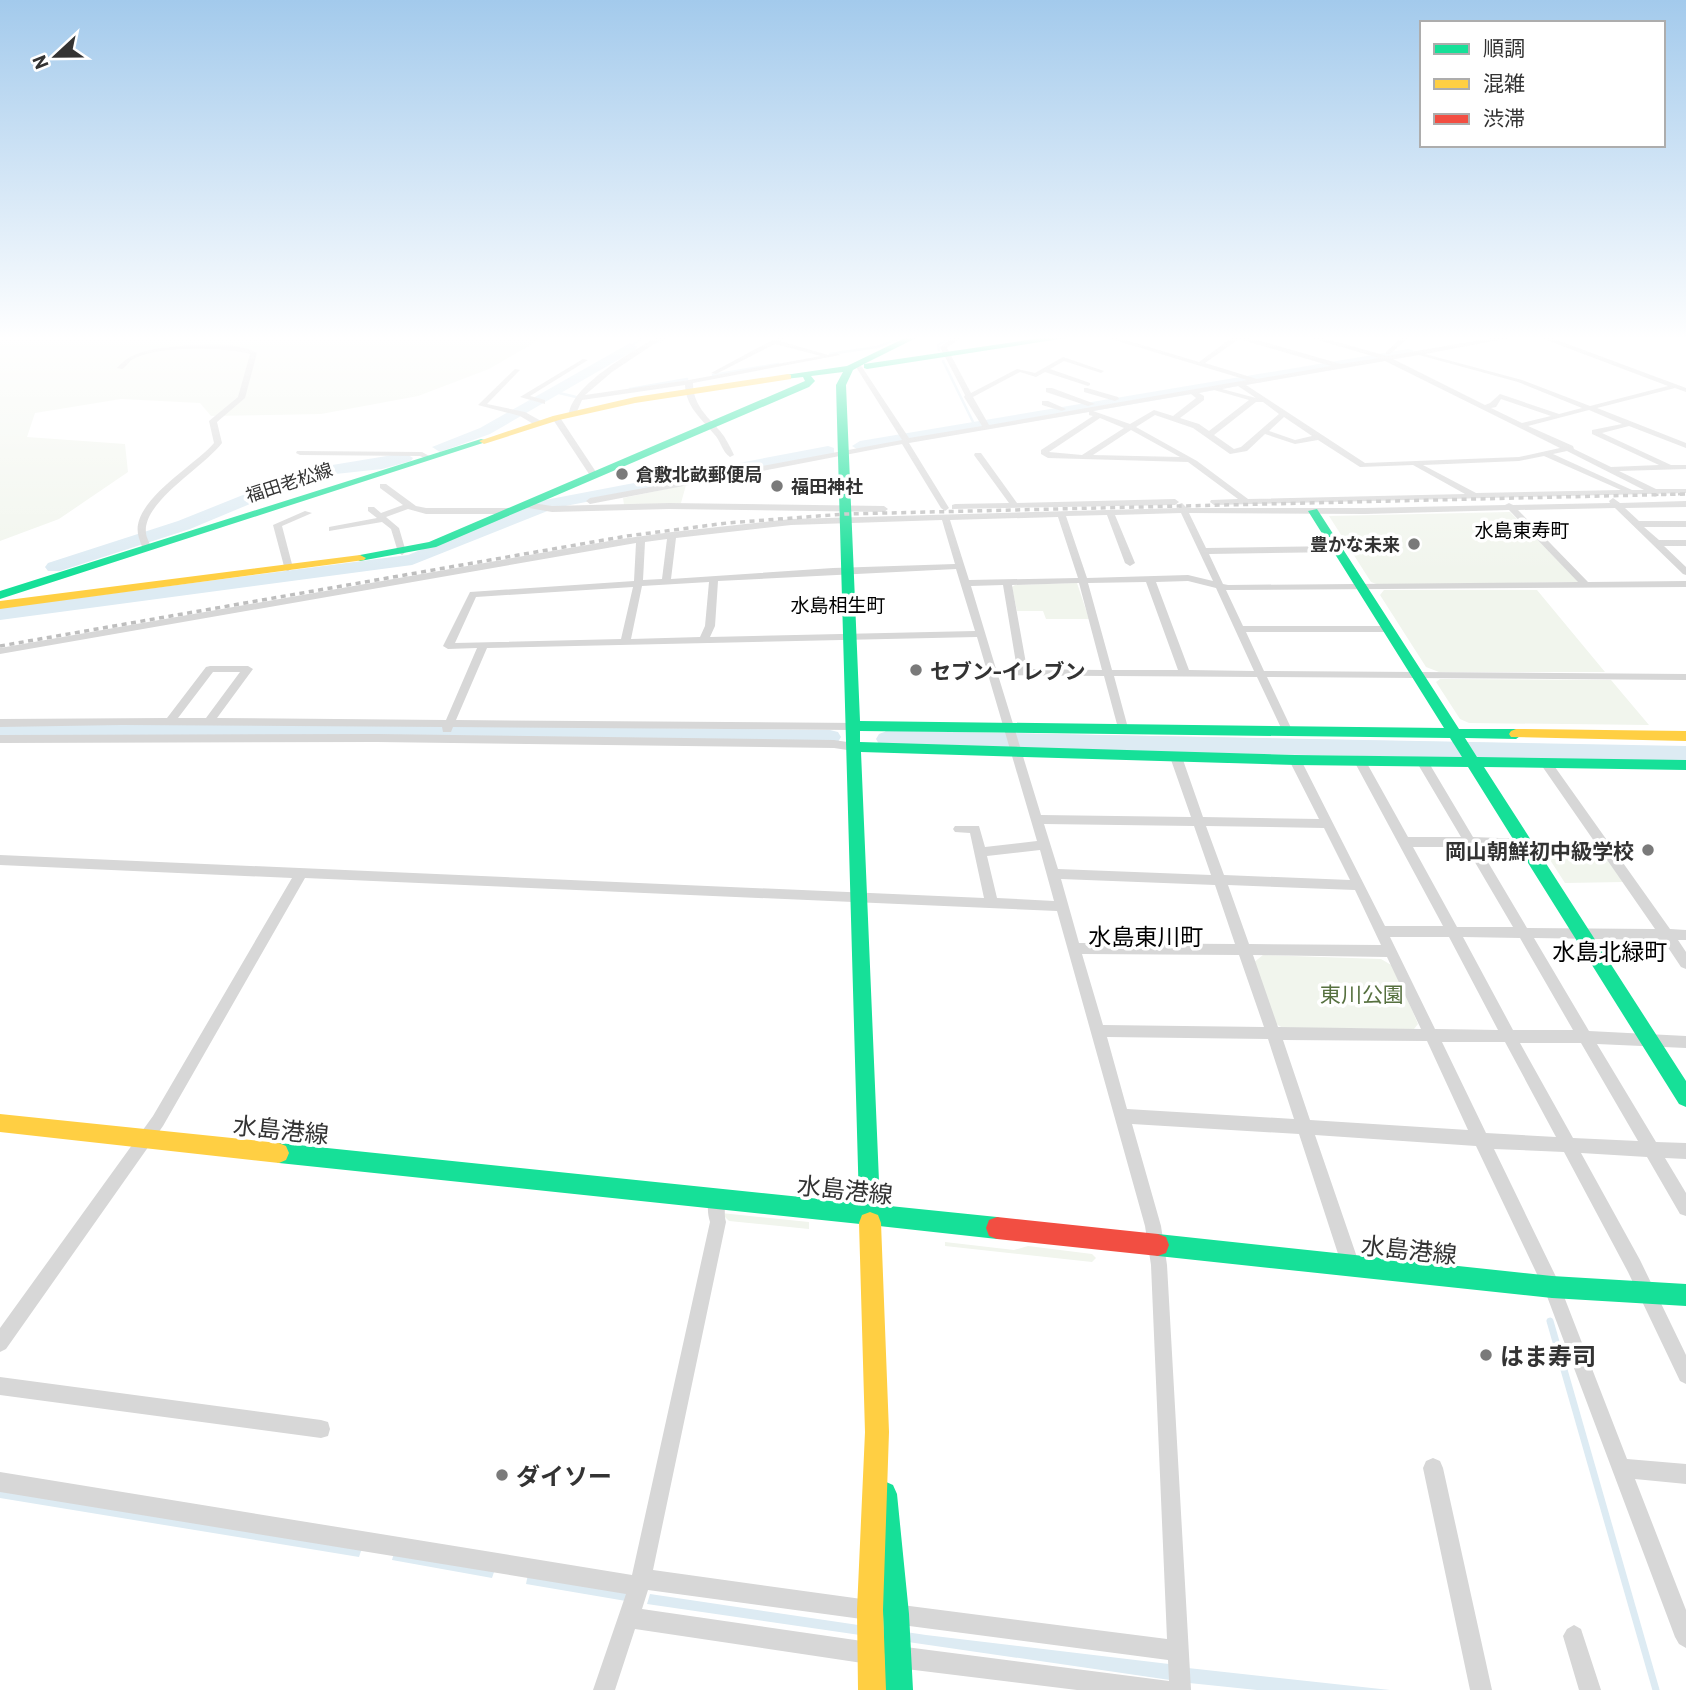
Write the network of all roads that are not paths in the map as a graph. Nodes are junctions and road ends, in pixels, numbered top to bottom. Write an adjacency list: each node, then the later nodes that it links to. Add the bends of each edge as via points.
1 (221, 415): 78 (street, via 214,421 218,443 150,509 141,523)
2 (518, 415): 23 (street)
3 (569, 415): 21 (street, 福田老松線)
4 (702, 415): 28 (street)
5 (736, 415): 28 (street)
6 (842, 415): 36 (street)
7 (887, 415): 33 (street)
8 (978, 415): 27 (street)
9 (1058, 415): 27 (street)
10 (1099, 415): 29 (street); 41 (street, via 1044,452)
11 (1150, 415): 29 (street)
12 (1162, 415): 24 (street)
13 (1179, 415): 24 (street)
14 (1235, 415): 31 (street)
15 (1282, 415): 30 (street)
16 (1287, 415): 32 (street)
17 (1503, 415): 26 (street)
18 (1556, 415): 22 (street)
19 (1563, 415): 22 (street)
20 (1607, 415): 25 (street)
21 (564, 416): 23 (street, 福田老松線); 48 (street)
22 (1559, 416): 26 (street)
23 (526, 417): 42 (street, 福田老松線)
24 (1174, 419): 31 (street)
25 (1630, 424): 34 (street); 45 (street, via 1595,432)
26 (1524, 425): 35 (street)
27 (985, 426): 33 (street)
28 (708, 427): 39 (street, via 715,430); 48 (street)
29 (1133, 427): 41 (street); 43 (street)
30 (1265, 432): 31 (street, via 1233,452); 32 (street, via 1295,442)
31 (1209, 435)
32 (1319, 437): 44 (street, via 1363,466)
33 (905, 440): 36 (street); 67 (street)
34 (1685, 444)
35 (1570, 449): 38 (street); 47 (street)
36 (844, 452): 65 (street); 70 (street)
37 (300, 453): 42 (street)
38 (1546, 454): 44 (street); 53 (street)
39 (730, 455)
40 (978, 455): 61 (street)
41 (1084, 457): 43 (street)
42 (429, 458): 78 (street, 福田老松線)
43 (1193, 460): 55 (street)
44 (1414, 464): 54 (street)
45 (1669, 467): 46 (street); 47 (street)
46 (1686, 467)
47 (1611, 469): 50 (street)
48 (594, 475): 64 (street)
49 (383, 486): 59 (street)
50 (1653, 491): 51 (street); 53 (street); 57 (street)
51 (1686, 491)
52 (1604, 492): 53 (street); 54 (street); 56 (street)
53 (1632, 492)
54 (1476, 496): 60 (street)
55 (1247, 501): 60 (street); 62 (street)
56 (1616, 503): 57 (street); 63 (street); 73 (street)
57 (1666, 503): 58 (street)
58 (1686, 504)
59 (410, 505): 64 (street, via 426,511); 72 (street)
60 (1309, 505): 62 (street); 63 (street); 81 (street)
61 (1014, 506): 62 (street); 67 (street)
62 (1182, 506): 68 (street); 82 (street)
63 (1509, 506): 98 (street)
64 (524, 508): 65 (street); 83 (street)
65 (550, 508): 70 (street, via 669,506)
66 (371, 509): 72 (street)
67 (945, 512): 70 (street); 71 (street); 86 (street)
68 (1110, 512): 71 (street); 85 (street)
69 (308, 513): 87 (street, via 277,525)
70 (847, 514): 76 (street); 88 (street)
71 (1062, 514): 92 (street)
72 (382, 518): 75 (street); 83 (street, via 398,534)
73 (1636, 524): 74 (street); 79 (street)
74 (1686, 524)
75 (332, 529)
76 (672, 535): 77 (street); 93 (street)
77 (641, 539): 96 (street); 110 (street)
78 (143, 542): 101 (street, 福田老松線)
79 (1656, 543): 80 (street); 84 (street)
80 (1686, 543)
81 (1338, 549): 82 (street); 100 (street)
82 (1203, 551): 99 (street)
83 (402, 552): 87 (street)
84 (1681, 562): 89 (street)
85 (1130, 563)
86 (961, 566): 88 (street); 95 (street)
87 (289, 568): 102 (street)
88 (849, 570): 90 (street); 106 (street)
89 (1686, 572)
90 (714, 579): 93 (street); 107 (street, via 710,626)
91 (1150, 579): 92 (street); 99 (street, via 1188,578); 114 (street)
92 (1083, 580): 94 (street); 113 (street)
93 (666, 582): 96 (street)
94 (1007, 582): 95 (street); 112 (street)
95 (966, 583): 105 (street)
96 (638, 584): 108 (street); 109 (street, via 472,594 448,646)
97 (1686, 584): 98 (street)
98 (1586, 585): 100 (street)
99 (1220, 586): 100 (street); 103 (street)
100 (1363, 587): 104 (street)
101 (0, 595)
102 (0, 605)
103 (1239, 629): 104 (street); 115 (street)
104 (1389, 629): 116 (street)
105 (981, 634): 106 (street); 111 (street)
106 (852, 636): 107 (street); 122 (street)
107 (704, 640): 108 (street)
108 (625, 642): 109 (street)
109 (483, 645): 126 (street)
110 (0, 651)
111 (993, 673): 112 (street); 124 (street)
112 (1023, 673): 113 (street)
113 (1108, 674): 114 (street); 123 (street)
114 (1185, 674): 115 (street)
115 (1261, 675): 116 (street); 125 (street)
116 (1418, 675): 117 (street); 132 (street)
117 (1686, 677)
118 (170, 721): 119 (street); 119 (street, via 210,669 248,669); 120 (street)
119 (209, 722): 121 (street)
120 (0, 723)
121 (249, 723): 126 (street); 128 (street)
122 (854, 726): 124 (street); 127 (street); 131 (street)
123 (1124, 728): 124 (street); 125 (street)
124 (1008, 729): 133 (street)
125 (1287, 730): 132 (street)
126 (446, 731): 127 (street); 127 (street); 128 (street)
127 (661, 732): 131 (street)
128 (240, 736): 130 (street)
129 (1686, 736): 132 (street)
130 (0, 740)
131 (854, 747): 133 (street); 154 (street)
132 (1463, 748): 137 (street); 138 (street); 145 (street)
133 (1014, 750): 134 (street); 140 (street)
134 (1176, 757): 135 (street); 141 (street)
135 (1295, 760): 136 (street); 142 (street)
136 (1360, 761): 137 (street); 144 (street)
137 (1422, 761): 146 (street)
138 (1546, 763): 139 (street); 161 (street)
139 (1686, 765)
140 (1037, 819): 141 (street); 147 (street)
141 (1200, 823): 142 (street); 152 (street)
142 (1328, 824): 153 (street)
143 (959, 829): 148 (street, via 975,829)
144 (1404, 842): 146 (street); 158 (street)
145 (1523, 842): 146 (street); 160 (street)
146 (1470, 843): 159 (street)
147 (1045, 845): 148 (street); 151 (street)
148 (980, 852): 155 (street)
149 (0, 860): 150 (street)
150 (301, 873): 154 (street); 178 (street)
151 (1054, 874): 152 (street); 156 (street)
152 (1221, 882): 153 (street); 164 (street)
153 (1359, 885): 157 (street)
154 (859, 899): 155 (street); 185 (street)
155 (992, 903): 156 (street)
156 (1062, 906): 163 (street)
157 (1381, 931): 158 (street); 165 (street)
158 (1453, 932): 159 (street); 170 (street)
159 (1522, 933): 160 (street); 171 (street)
160 (1580, 933): 161 (street); 172 (street)
161 (1665, 935): 162 (street); 166 (street)
162 (1686, 935)
163 (1074, 948): 164 (street); 167 (street)
164 (1245, 949): 165 (street); 168 (street)
165 (1390, 951): 169 (street)
166 (1686, 963)
167 (1098, 1031): 168 (street); 175 (street)
168 (1273, 1032): 169 (street); 177 (street)
169 (1431, 1035): 170 (street); 179 (street)
170 (1511, 1037): 171 (street); 180 (street)
171 (1585, 1037): 172 (street); 181 (street)
172 (1648, 1040): 173 (street); 174 (street)
173 (1686, 1042)
174 (1686, 1098)
175 (1122, 1116): 177 (street); 186 (street)
176 (0, 1123): 178 (street, 水島港線)
177 (1304, 1129): 179 (street); 187 (street)
178 (148, 1137): 183 (street, 水島港線); 191 (street)
179 (1480, 1140): 180 (street); 188 (street)
180 (1570, 1146): 181 (street); 189 (street)
181 (1651, 1149): 182 (street); 184 (street)
182 (1686, 1151)
183 (718, 1199): 185 (street, 水島港線); 200 (street, via 718,1222)
184 (1686, 1208)
185 (871, 1215): 186 (street, 水島港線); 195 (street)
186 (1156, 1245): 187 (street, 水島港線); 206 (street)
187 (1351, 1266): 188 (street, 水島港線)
188 (1552, 1287): 189 (street, 水島港線); 197 (street)
189 (1647, 1293): 190 (street, 水島港線); 192 (street)
190 (1686, 1295)
191 (0, 1343)
192 (1686, 1376)
193 (0, 1386): 194 (street)
194 (321, 1429)
195 (877, 1432): 202 (street); 203 (street)
196 (1433, 1468): 212 (street)
197 (1622, 1468): 198 (street); 205 (street)
198 (1686, 1474)
199 (0, 1482): 200 (street)
200 (640, 1582): 201 (street); 202 (street)
201 (628, 1617): 202 (street); 207 (street)
202 (871, 1632): 203 (street); 203 (street); 208 (street)
203 (897, 1636): 206 (street); 209 (street); 210 (street)
204 (1574, 1636): 213 (street)
205 (1686, 1637)
206 (1178, 1651): 211 (street)
207 (604, 1690)
208 (872, 1690)
209 (899, 1690)
210 (1165, 1690)
211 (1180, 1690)
212 (1481, 1690)
213 (1590, 1690)

